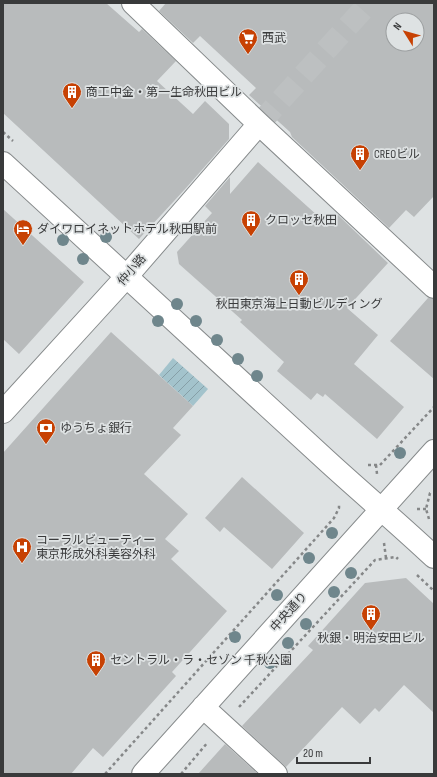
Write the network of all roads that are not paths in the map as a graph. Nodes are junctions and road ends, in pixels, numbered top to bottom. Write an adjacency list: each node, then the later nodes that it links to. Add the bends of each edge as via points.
1 (133, 3): 2 (street)
2 (259, 124): 4 (street, 仲小路); 5 (street)
3 (3, 163): 4 (street)
4 (127, 276): 6 (street, 仲小路); 8 (street)
5 (434, 287)
6 (3, 412)
7 (434, 450): 8 (street, 中央通り)
8 (381, 510): 9 (street); 10 (street, 中央通り)
9 (434, 557)
10 (203, 707): 11 (street, 中央通り); 12 (street)
11 (143, 774)
12 (276, 774)

